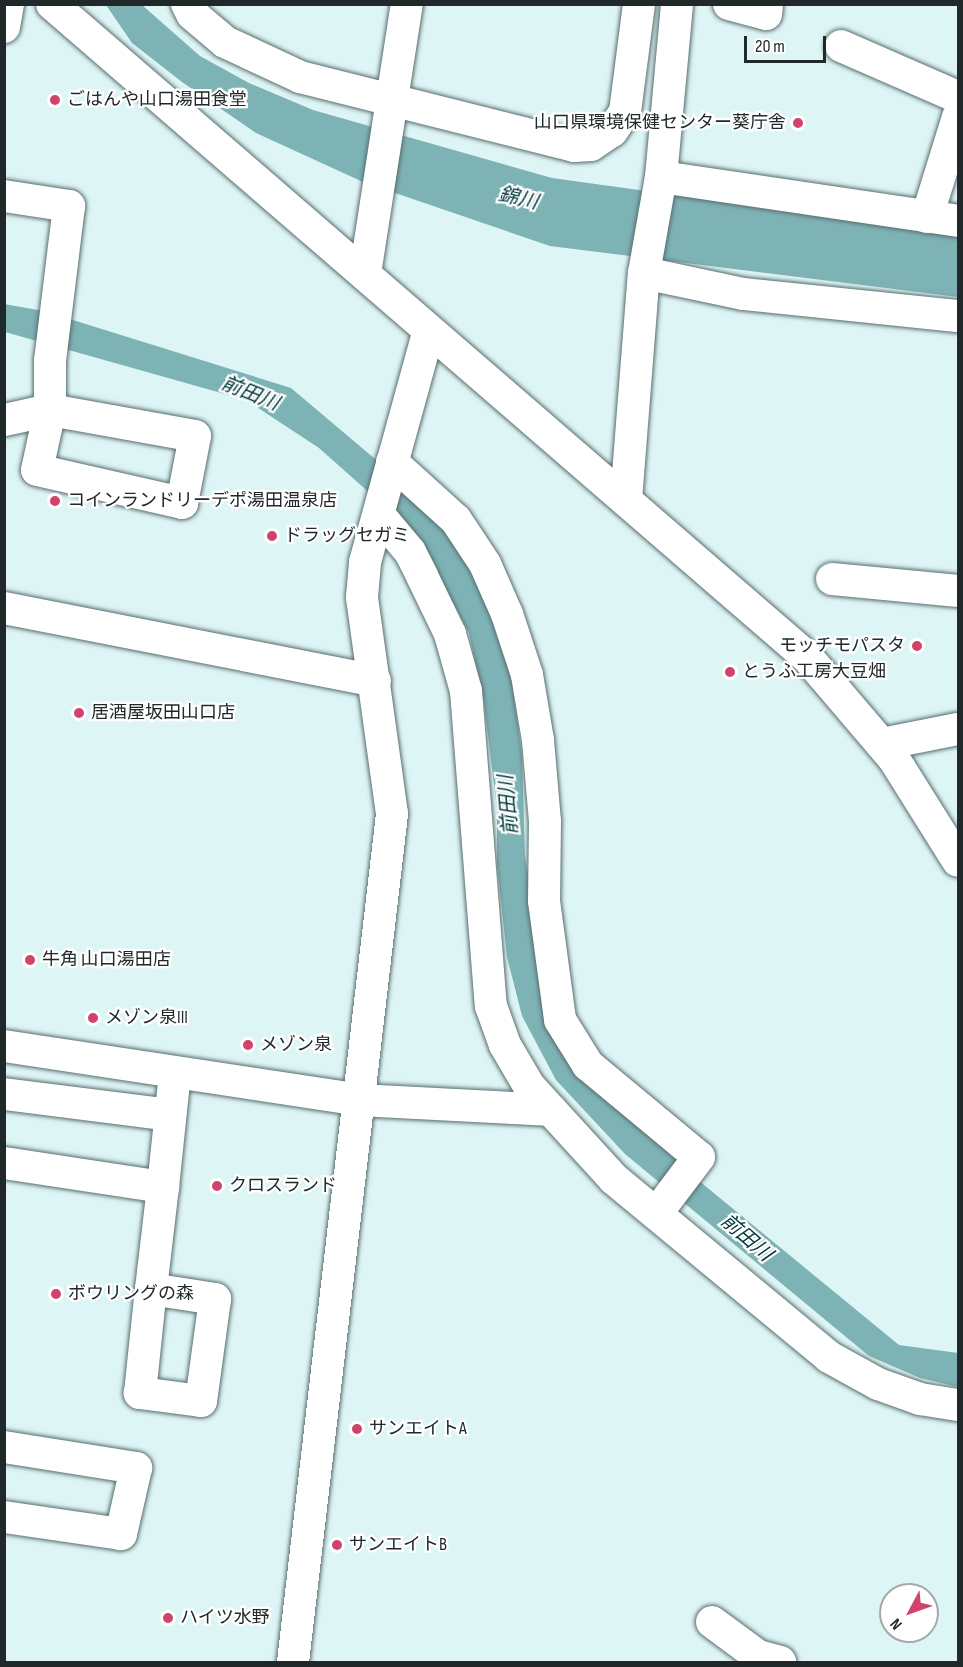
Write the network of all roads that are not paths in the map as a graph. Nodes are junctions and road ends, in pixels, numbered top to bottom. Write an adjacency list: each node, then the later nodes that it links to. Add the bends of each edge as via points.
1 (8, 4): 9 (street)
2 (52, 4): 19 (street)
3 (188, 4): 12 (street, via 192,14 225,42 247,54)
4 (406, 4): 12 (street)
5 (639, 4): 12 (street, via 625,112 612,131 591,145 550,142)
6 (677, 4): 14 (street)
7 (729, 4): 8 (street, via 766,14)
8 (767, 4)
9 (4, 27)
10 (841, 46): 11 (street)
11 (958, 97)
12 (390, 112): 19 (street)
13 (958, 117): 16 (street)
14 (661, 177): 16 (street); 18 (street)
15 (4, 196): 22 (street, via 69,206 50,360)
16 (927, 217): 17 (street)
17 (958, 221)
18 (644, 273): 20 (street, via 744,294); 25 (street)
19 (365, 274): 21 (street)
20 (958, 316)
21 (428, 333): 24 (street); 25 (street)
22 (50, 410): 22 (street, via 195,436 182,503 37,470); 23 (street)
23 (4, 420)
24 (392, 462): 26 (street); 42 (street, via 456,520 485,564 527,675 538,740 545,821 544,901 560,1020 588,1065 699,1157)
25 (626, 500): 32 (street, via 808,658)
26 (380, 516): 30 (street, via 365,562 362,597); 38 (street, via 410,552 453,646 466,691 491,1006 505,1045 529,1086)
27 (832, 579): 28 (street)
28 (958, 591)
29 (4, 608): 30 (street)
30 (375, 681): 37 (street, via 392,814)
31 (958, 729): 32 (street)
32 (882, 744): 33 (street)
33 (958, 861)
34 (4, 1046): 35 (street)
35 (175, 1072): 37 (street); 39 (street)
36 (4, 1094): 39 (street)
37 (360, 1100): 38 (street); 48 (street)
38 (551, 1110): 42 (street, via 614,1179)
39 (170, 1115): 41 (street)
40 (4, 1164): 41 (street)
41 (163, 1187): 43 (street)
42 (656, 1214): 44 (street, via 829,1357 878,1384 920,1399)
43 (151, 1289)
44 (958, 1405)
45 (4, 1447): 46 (street, via 136,1468 121,1534)
46 (4, 1517)
47 (712, 1622): 49 (street, via 758,1656)
48 (293, 1662)
49 (780, 1662)

